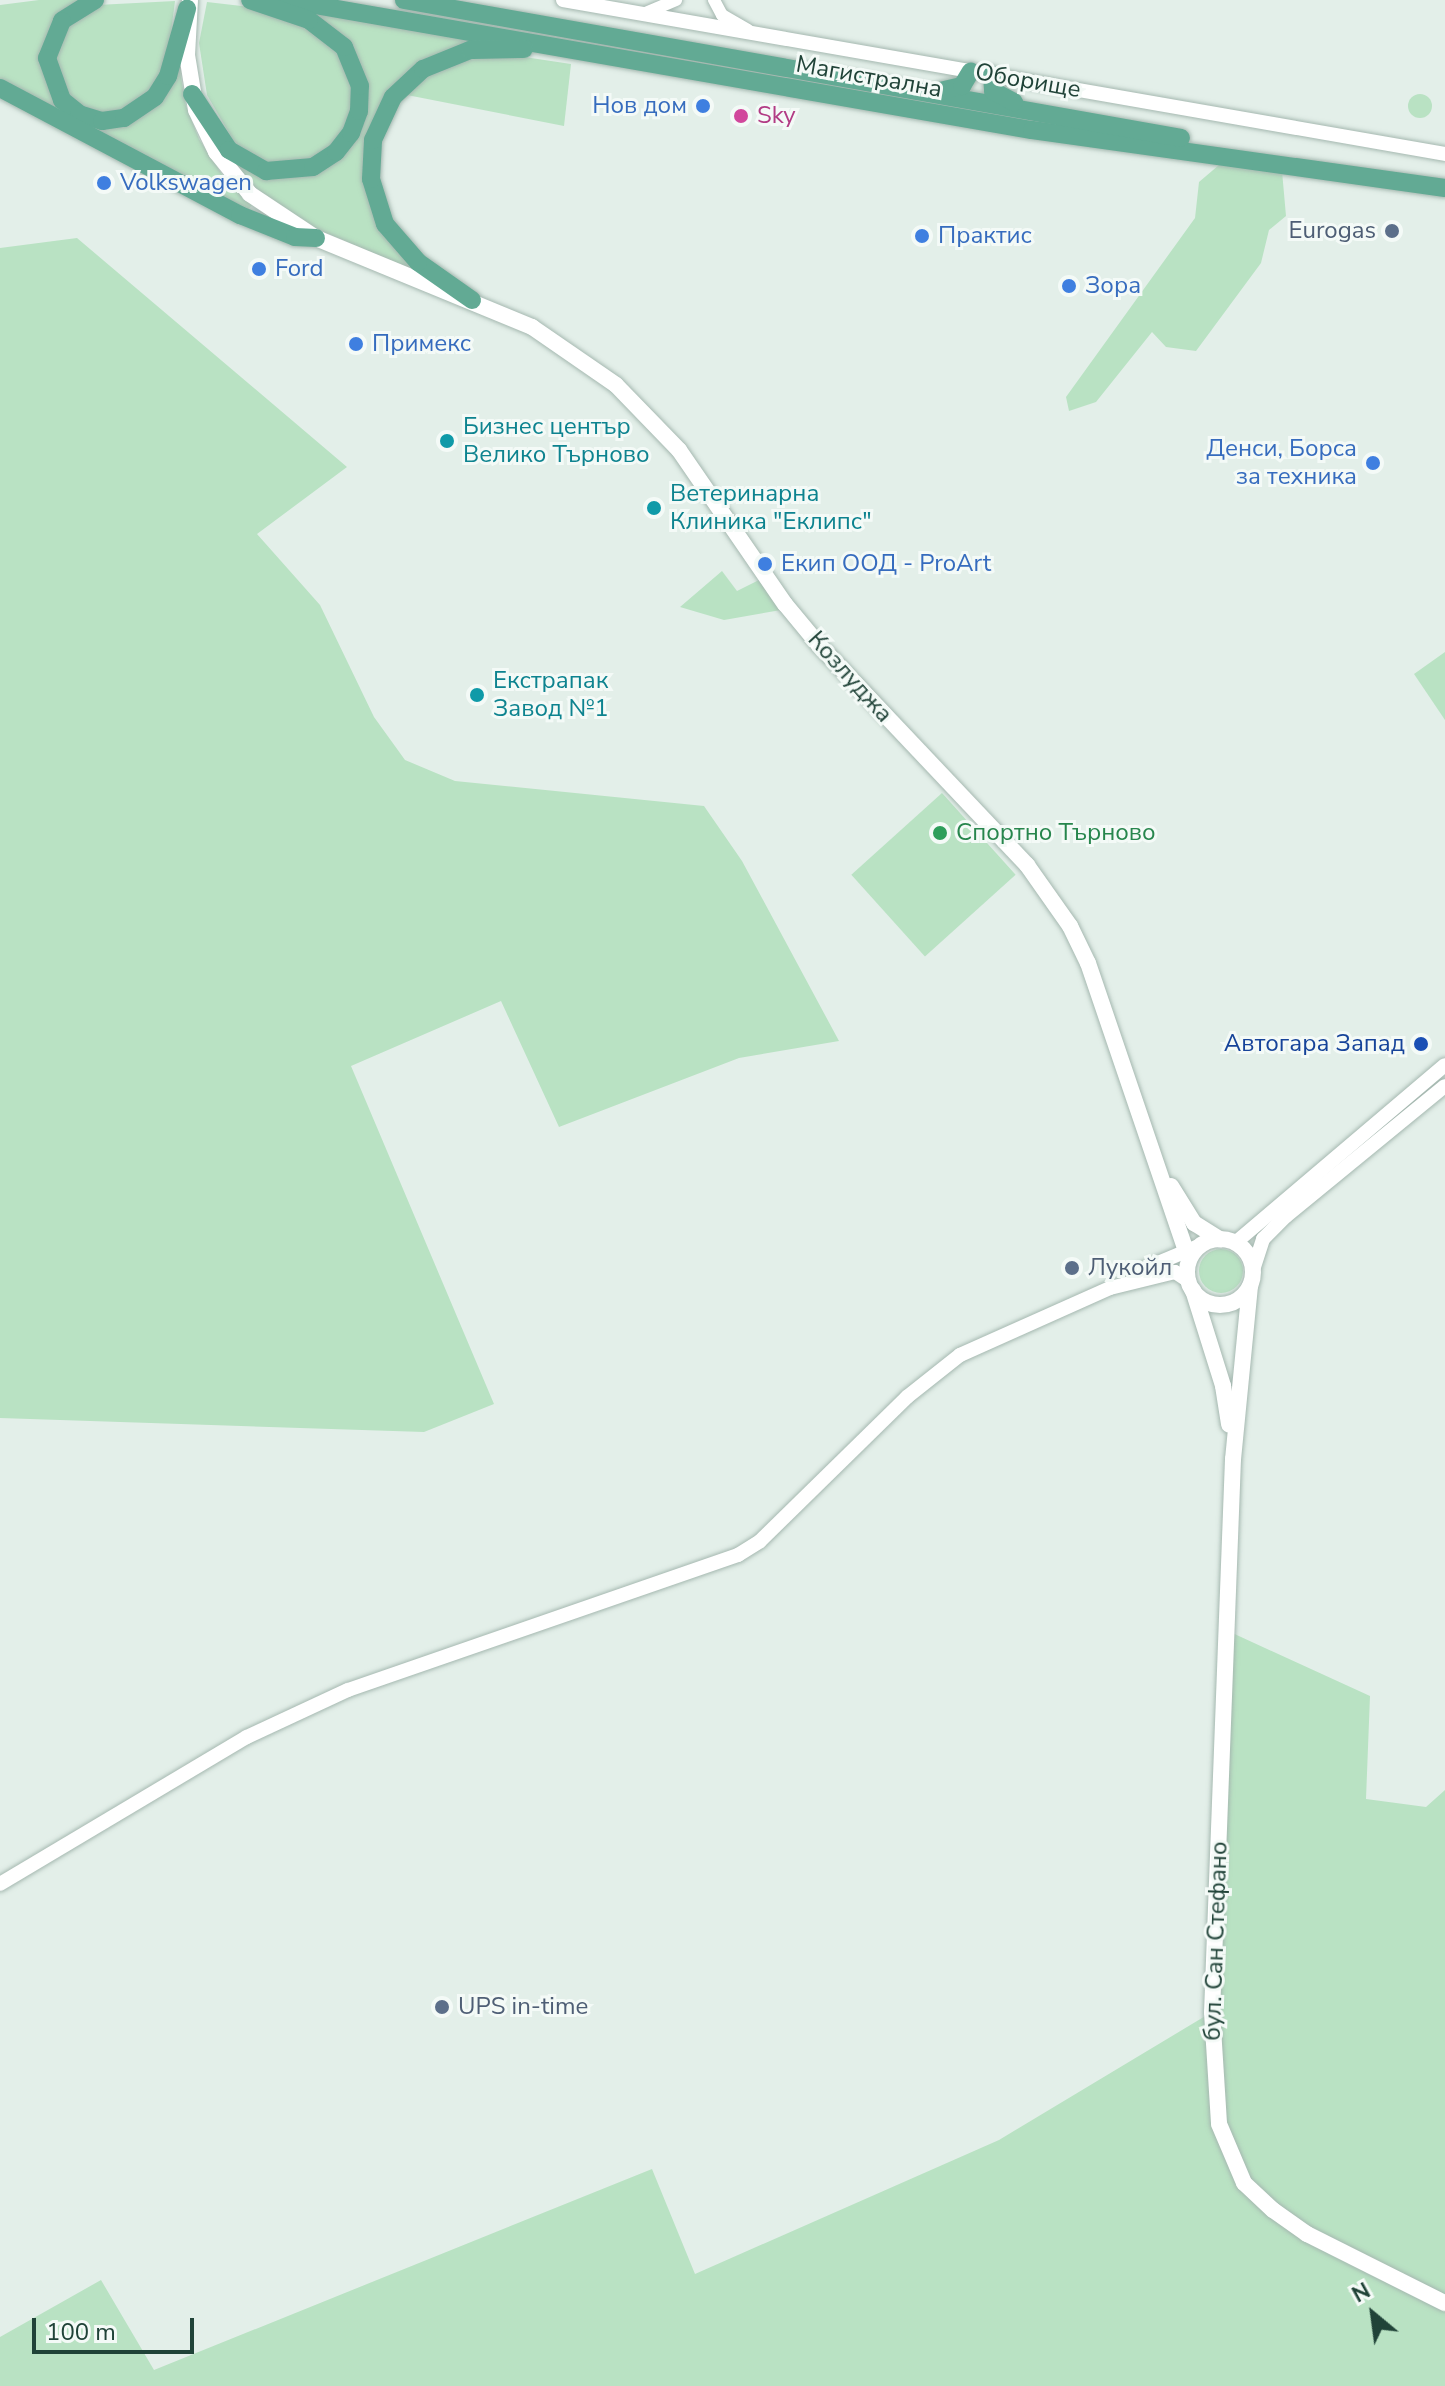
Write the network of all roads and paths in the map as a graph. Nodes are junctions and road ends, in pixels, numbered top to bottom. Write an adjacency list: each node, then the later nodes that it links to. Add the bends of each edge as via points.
1 (95, 0): 9 (main road, via 62,21 47,58 62,100 79,114 102,121 124,118 155,97 168,76)
2 (250, 0): 17 (main road, via 309,20 344,47 360,86 351,133 336,152 313,167 266,171 229,150)
3 (286, 0): 12 (main road, Магистрална)
4 (404, 0): 12 (main road)
5 (469, 0): 12 (main road)
6 (563, 0): 10 (street, Оборище)
7 (676, 0): 10 (street)
8 (714, 0): 11 (street, via 727,19)
9 (188, 5): 17 (main road, Козлуджа)
10 (643, 14): 11 (street, Оборище)
11 (754, 33): 13 (street, Оборище)
12 (645, 53): 16 (main road); 20 (main road, Магистрална, via 1032,130); 25 (main road, via 470,50 423,69 393,97 371,149 378,207 408,252)
13 (971, 71): 14 (street, Оборище); 16 (main road, via 957,89)
14 (992, 75): 18 (main road, via 991,88 999,96); 19 (street, Оборище)
15 (0, 88): 23 (main road)
16 (917, 90): 18 (main road)
17 (192, 94): 22 (main road, Козлуджа, via 216,152)
18 (1074, 120): 20 (main road)
19 (1445, 154)
20 (1393, 178): 21 (main road, Магистрална)
21 (1445, 188)
22 (260, 204): 23 (main road); 24 (main road, Козлуджа)
23 (248, 219): 24 (main road, via 295,237)
24 (316, 238): 25 (main road, Козлуджа)
25 (472, 300): 28 (main road, Козлуджа, via 571,349 638,406 701,480 805,628 1027,865 1070,926 1088,963)
26 (1445, 1065): 29 (street)
27 (1445, 1086): 31 (street, via 1286,1216 1263,1239)
28 (1143, 1124): 29 (main road, Козлуджа, via 1181,1207); 30 (main road, Козлуджа)
29 (1228, 1241): 30 (main road); 31 (main road, via 1249,1256)
30 (1193, 1252): 32 (main road); 33 (street)
31 (1251, 1278): 32 (main road, via 1239,1298 1223,1304 1206,1301); 34 (main road, бул. Сан Стефано)
32 (1191, 1286): 33 (street, via 1175,1272); 34 (main road, бул. Сан Стефано, via 1223,1386)
33 (1110, 1288): 35 (street, via 1017,1325 939,1370 760,1541 738,1555 348,1690 247,1737)
34 (1233, 1459): 36 (main road, бул. Сан Стефано, via 1212,2012 1219,2124 1244,2183 1273,2210 1307,2234)
35 (0, 1884)
36 (1445, 2303)

